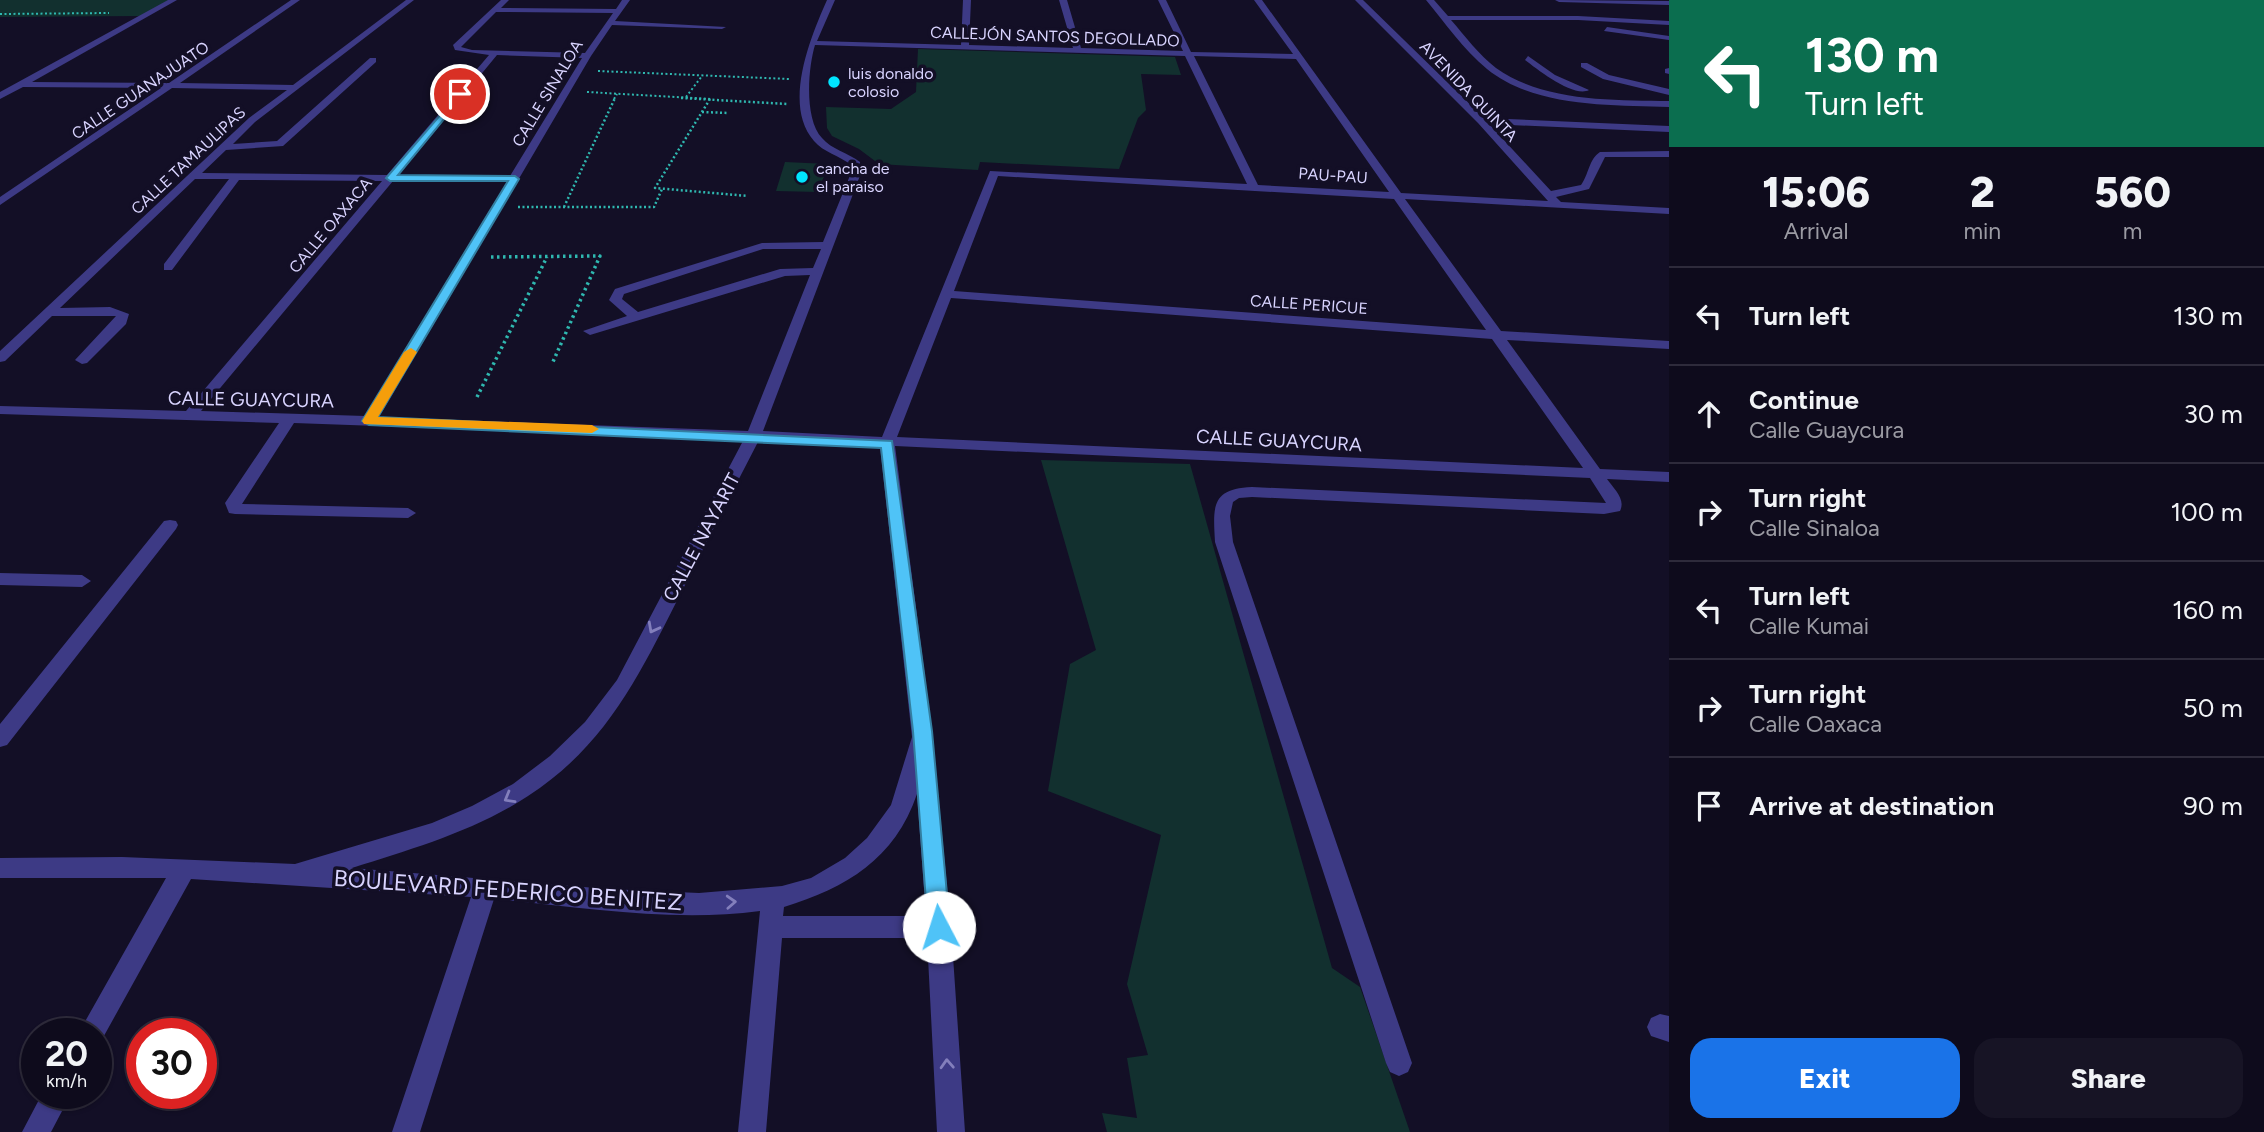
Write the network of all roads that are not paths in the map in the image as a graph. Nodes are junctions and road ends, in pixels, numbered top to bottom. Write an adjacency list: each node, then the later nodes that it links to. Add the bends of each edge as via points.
1 (173, 0): 33 (street)
2 (296, 0): 34 (street, CALLE GUANAJUATO)
3 (410, 0): 35 (street, CALLE TAMAULIPAS)
4 (505, 0): 15 (street)
5 (626, 0): 16 (street, CALLE SINALOA)
6 (831, 0): 23 (street, CALLE NAYARIT)
7 (967, 0): 24 (street)
8 (1063, 0): 25 (street)
9 (1162, 0): 27 (street)
10 (1258, 0): 29 (street)
11 (1359, 0): 40 (street, AVENIDA QUINTA)
12 (1430, 0): 17 (street)
13 (1559, 0): 14 (street)
14 (1665, 2)
15 (494, 10): 16 (street); 26 (street, via 457,45)
16 (617, 11): 19 (street, CALLE SINALOA)
17 (1446, 18): 18 (street); 38 (street, via 1492,69 1507,78 1563,95)
18 (1578, 18): 20 (street); 22 (street, via 1602,29)
19 (609, 23): 21 (street); 28 (street, CALLE SINALOA)
20 (1669, 23)
21 (722, 27)
22 (1669, 38)
23 (813, 43): 24 (street, CALLEJÓN SANTOS DEGOLLADO); 55 (street, CALLE NAYARIT, via 803,72 813,132 819,141 856,164)
24 (965, 47): 25 (street, CALLEJÓN SANTOS DEGOLLADO)
25 (1077, 50): 27 (street, CALLEJÓN SANTOS DEGOLLADO)
26 (495, 53): 28 (street); 46 (street, CALLE OAXACA)
27 (1187, 54): 29 (street, CALLEJÓN SANTOS DEGOLLADO); 48 (street)
28 (587, 56): 47 (street, CALLE SINALOA)
29 (1296, 57): 49 (street)
30 (1528, 58): 38 (street, via 1552,77)
31 (373, 60): 42 (street, via 284,142)
32 (1584, 65): 36 (street, via 1606,77)
33 (23, 84): 34 (street); 37 (street)
34 (172, 86): 35 (street); 51 (street, CALLE GUANAJUATO)
35 (292, 87): 42 (street, CALLE TAMAULIPAS)
36 (1669, 92)
37 (0, 96)
38 (1619, 101): 39 (street)
39 (1669, 104)
40 (1481, 121): 41 (street); 50 (street, AVENIDA QUINTA)
41 (1669, 129)
42 (225, 147): 44 (street, CALLE TAMAULIPAS)
43 (1669, 154): 50 (street, via 1603,154 1597,158 1586,187)
44 (193, 176): 45 (street); 59 (street, CALLE TAMAULIPAS)
45 (236, 177): 46 (street); 56 (street)
46 (390, 178): 47 (street); 67 (street, CALLE OAXACA)
47 (515, 179): 69 (street, CALLE SINALOA)
48 (1253, 186): 49 (street, PAU-PAU); 58 (street, PAU-PAU, via 994,173)
49 (1396, 195): 52 (street, PAU-PAU); 62 (street)
50 (1549, 195): 52 (street, AVENIDA QUINTA)
51 (0, 202)
52 (1557, 204): 53 (street, PAU-PAU)
53 (1664, 211): 54 (street)
54 (1669, 219)
55 (828, 245): 57 (street, CALLE NAYARIT); 60 (street, via 762,246 619,292 615,300)
56 (168, 267)
57 (818, 271): 60 (street, via 783,272); 70 (street, CALLE NAYARIT)
58 (946, 294): 62 (street, CALLE PERICUE); 71 (street)
59 (50, 312): 64 (street, CALLE TAMAULIPAS); 65 (street, via 123,314)
60 (636, 317): 61 (street)
61 (590, 331)
62 (1497, 335): 63 (street, CALLE PERICUE); 72 (street)
63 (1669, 345)
64 (0, 358)
65 (82, 360)
66 (0, 410): 67 (street, CALLE GUAYCURA)
67 (190, 417): 68 (street, CALLE GUAYCURA)
68 (289, 419): 69 (street, CALLE GUAYCURA); 74 (street, via 233,503 235,509)
69 (369, 421): 70 (street, CALLE GUAYCURA)
70 (753, 438): 71 (street, CALLE GUAYCURA); 82 (street, CALLE NAYARIT, one-way to 82, via 624,685 602,719 567,755 531,785 485,812 429,835)
71 (887, 444): 72 (street, CALLE GUAYCURA); 78 (street)
72 (1595, 474): 73 (street, CALLE GUAYCURA); 88 (street, via 1614,507 1252,492 1235,493 1225,500 1224,542)
73 (1669, 477)
74 (408, 513)
75 (170, 525): 79 (street)
76 (0, 579): 77 (street)
77 (82, 581)
78 (922, 731): 84 (street, BOULEVARD FEDERICO BENITEZ, via 900,808 878,841 850,869 815,887); 86 (street)
79 (0, 739)
80 (0, 868): 81 (street, BOULEVARD FEDERICO BENITEZ)
81 (184, 869): 82 (street, BOULEVARD FEDERICO BENITEZ); 87 (street)
82 (296, 874): 83 (street, BOULEVARD FEDERICO BENITEZ)
83 (486, 888): 84 (street, BOULEVARD FEDERICO BENITEZ, one-way to 84, via 693,904); 91 (street)
84 (773, 899): 85 (street)
85 (771, 927): 86 (street); 92 (street)
86 (939, 927): 93 (street, one-way to 86)
87 (100, 1018)
88 (1399, 1063)
89 (49, 1109): 90 (street)
90 (36, 1132)
91 (406, 1132)
92 (752, 1132)
93 (951, 1132)

